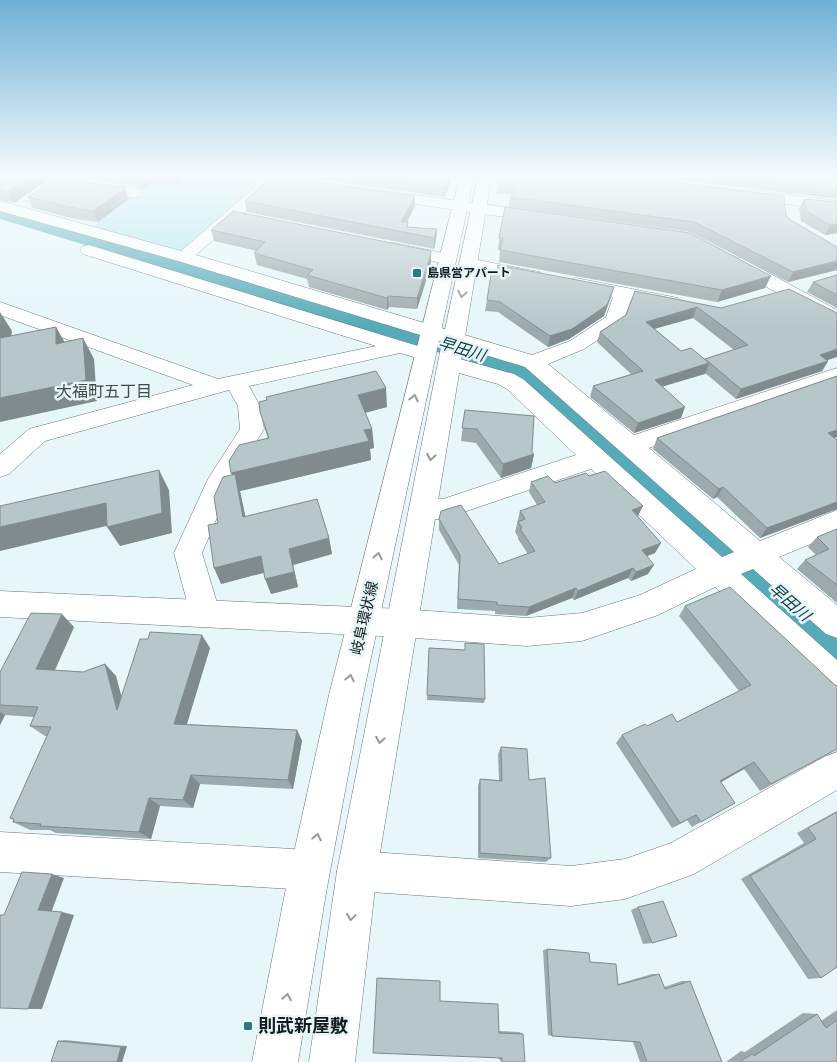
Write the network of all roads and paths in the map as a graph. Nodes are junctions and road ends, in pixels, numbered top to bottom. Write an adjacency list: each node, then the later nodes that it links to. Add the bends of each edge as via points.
1 (35, 227): 18 (street, via 65,242)
2 (63, 227): 8 (street)
3 (219, 227): 8 (street)
4 (455, 227): 9 (street, 岐阜環状線)
5 (475, 227): 10 (street)
6 (375, 244): 9 (street)
7 (721, 254): 12 (street)
8 (184, 257): 18 (street, via 411,326)
9 (447, 259): 18 (street, 岐阜環状線)
10 (468, 263): 13 (street); 19 (street, one-way to 19)
11 (812, 283): 12 (street)
12 (786, 290): 14 (street); 17 (street)
13 (624, 293): 15 (street); 20 (street, via 615,320 577,345)
14 (760, 298)
15 (689, 305)
16 (0, 308): 22 (street)
17 (837, 318)
18 (422, 343): 19 (street); 22 (street); 33 (street, 岐阜環状線, one-way to 18)
19 (451, 350): 20 (street); 26 (street, via 515,384); 28 (street, one-way to 28)
20 (533, 362): 25 (street)
21 (837, 375): 25 (street)
22 (226, 384): 23 (street); 32 (street, via 249,406 252,429 221,479 188,553)
23 (37, 435): 24 (street); 27 (street)
24 (0, 442)
25 (629, 446): 30 (street)
26 (595, 458): 28 (street, via 443,509); 30 (street)
27 (0, 468)
28 (422, 509): 34 (street)
29 (837, 520): 30 (street)
30 (738, 563): 34 (street, via 648,606 582,627 527,632); 35 (street); 36 (street)
31 (0, 604): 32 (street)
32 (205, 613): 33 (street)
33 (363, 621): 34 (street); 39 (street, 岐阜環状線, one-way to 33)
34 (401, 623): 40 (street, one-way to 40)
35 (837, 624)
36 (837, 681)
37 (837, 770): 40 (street, via 680,860 625,879 571,886)
38 (0, 852): 39 (street)
39 (310, 870): 41 (street, 岐阜環状線, one-way to 39)
40 (357, 871): 42 (street, one-way to 42)
41 (275, 1062)
42 (332, 1062)

